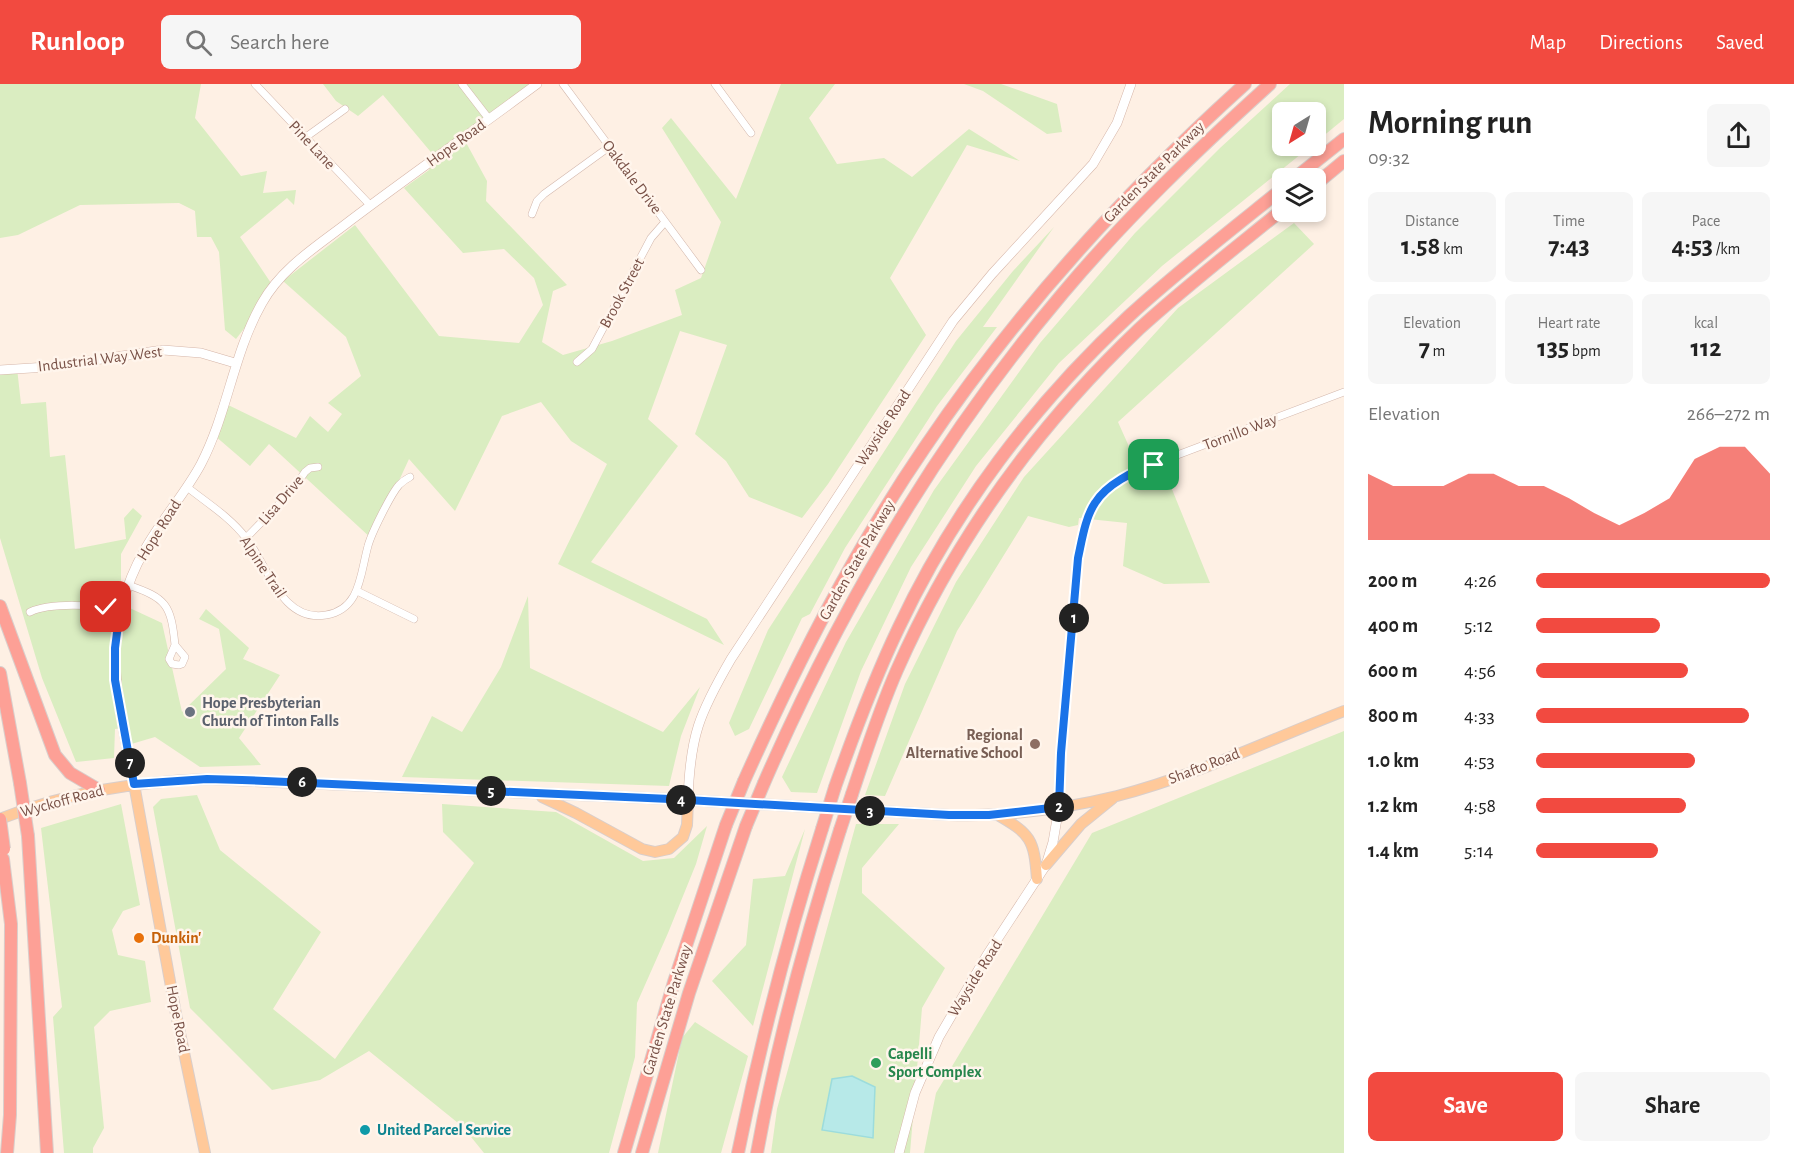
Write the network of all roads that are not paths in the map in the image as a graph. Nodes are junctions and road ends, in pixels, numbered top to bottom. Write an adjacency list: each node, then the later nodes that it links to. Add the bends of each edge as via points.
1 (255, 84): 12 (street, Pine Lane)
2 (462, 84): 10 (street)
3 (537, 84): 10 (street, Hope Road)
4 (563, 84): 14 (street, Oakdale Drive)
5 (715, 84): 11 (street)
6 (1131, 84): 45 (street, Wayside Road, via 1117,123 1100,153 953,321 731,659 698,723 690,756)
7 (1245, 84): 46 (highway, Garden State Parkway, bridge, via 1181,142 1097,229 970,384 902,481 839,587 787,688)
8 (1270, 84): 60 (highway, Garden State Parkway, bridge, via 1195,153 1104,247 1036,326 981,397 919,488 862,582 812,677 746,826 688,993)
9 (345, 109): 12 (street)
10 (489, 119): 19 (street, Hope Road)
11 (752, 133)
12 (306, 137): 19 (street, Pine Lane)
13 (1344, 140): 16 (highway)
14 (609, 147): 20 (street, via 544,194); 22 (street, Oakdale Drive)
15 (1344, 161): 17 (highway)
16 (1308, 168)
17 (1326, 176)
18 (1272, 197): 61 (highway, bridge, via 1128,316 1053,394 999,461 952,530 903,618 866,701 836,787 796,914)
19 (370, 205): 25 (street, Hope Road, via 282,275 252,320)
20 (532, 214)
21 (1272, 218): 62 (highway, bridge, via 1140,329 1082,387 1027,452 978,522 926,611 883,704 840,830 791,999)
22 (665, 222): 23 (street, Oakdale Drive); 24 (street, Brook Street, via 651,238 592,349)
23 (701, 270)
24 (577, 362)
25 (235, 363): 26 (street, Industrial Way West, via 201,353 163,350); 30 (street, Hope Road, via 213,437)
26 (0, 370)
27 (1344, 392): 47 (street, Tornillo Way, via 1143,468 1111,487 1095,503 1078,558)
28 (318, 467): 31 (street, Lisa Drive, via 304,472 292,491)
29 (410, 477): 33 (street, via 397,488 371,538)
30 (187, 487): 31 (street, Alpine Trail); 32 (street, Hope Road, via 143,551)
31 (246, 538): 33 (street, Alpine Trail, via 280,593 297,610 316,616 334,613 351,602)
32 (128, 585): 35 (street, Hope Road); 38 (street, via 165,604)
33 (357, 591): 37 (street)
34 (0, 606): 42 (highway, via 55,755 70,773)
35 (120, 610): 36 (street, via 74,606); 41 (street, Hope Road, via 115,680)
36 (30, 612)
37 (414, 619)
38 (176, 645)
39 (0, 673): 57 (highway, bridge, via 27,836)
40 (1344, 711): 44 (main road, Shafto Road, via 1188,773)
41 (134, 784): 42 (main road, Wyckoff Road); 43 (main road, Wyckoff Road, via 230,779); 58 (main road, Hope Road)
42 (99, 790): 49 (main road, Wyckoff Road)
43 (534, 793): 45 (main road, Wyckoff Road); 45 (main road, via 642,849 655,852 669,849 683,837)
44 (1116, 796): 47 (main road, Shafto Road); 51 (main road, via 1081,824)
45 (688, 800): 46 (main road, Wyckoff Road)
46 (735, 803): 48 (main road, Wyckoff Road); 59 (highway, Garden State Parkway, bridge, via 674,982)
47 (1059, 807): 48 (main road, Wyckoff Road); 51 (street, Wayside Road)
48 (996, 814): 52 (main road, via 1028,837 1034,850)
49 (0, 819): 50 (highway, bridge)
50 (4, 854): 53 (highway); 54 (highway, via 11,924)
51 (1046, 866): 52 (street, Wayside Road)
52 (1036, 879): 63 (street, Wayside Road, via 939,1037 915,1093)
53 (0, 903)
54 (10, 1115): 55 (highway); 56 (highway)
55 (7, 1153)
56 (13, 1153)
57 (48, 1153)
58 (205, 1153)
59 (624, 1153)
60 (642, 1153)
61 (738, 1153)
62 (757, 1153)
63 (899, 1153)

